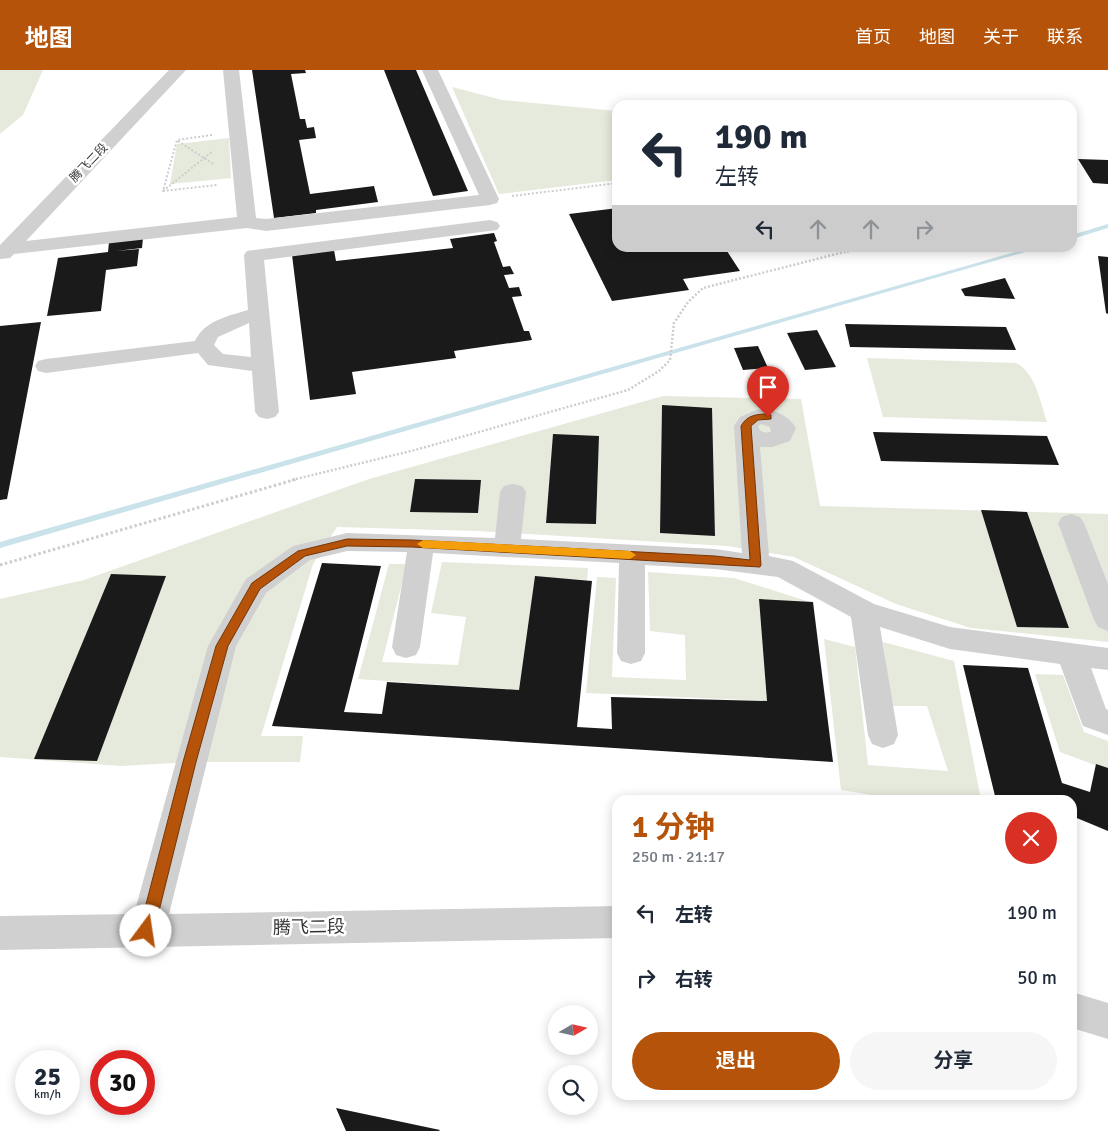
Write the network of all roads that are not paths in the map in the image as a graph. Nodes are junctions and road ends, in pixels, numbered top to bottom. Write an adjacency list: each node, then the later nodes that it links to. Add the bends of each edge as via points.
1 (178, 70): 7 (street, 腾飞二段)
2 (231, 70): 4 (street)
3 (430, 70): 5 (street, via 490,199)
4 (246, 222): 5 (street); 7 (street)
5 (266, 225): 8 (street)
6 (490, 226): 8 (street)
7 (4, 253)
8 (270, 253): 9 (street, via 254,254)
9 (259, 314): 10 (street, via 209,333); 11 (street)
10 (203, 346): 11 (street, via 216,360); 12 (street)
11 (263, 365): 13 (street)
12 (46, 366)
13 (267, 412)
14 (746, 430): 20 (street)
15 (512, 492): 18 (street)
16 (1071, 523): 22 (street)
17 (421, 544): 18 (street); 23 (street); 30 (street, via 347,542 302,553 256,586 222,646)
18 (507, 548): 19 (street)
19 (632, 555): 20 (street); 24 (street)
20 (756, 565): 21 (street, via 784,568)
21 (864, 611): 25 (street, via 950,638); 28 (street)
22 (1108, 620)
23 (406, 647)
24 (631, 652)
25 (1071, 654): 26 (street); 27 (street, via 1094,717)
26 (1108, 659)
27 (1108, 722)
28 (884, 735)
29 (612, 922): 30 (street, 腾飞二段)
30 (146, 931): 31 (street, 腾飞二段)
31 (0, 933)
32 (1077, 1012): 33 (street)
33 (1108, 1021)

